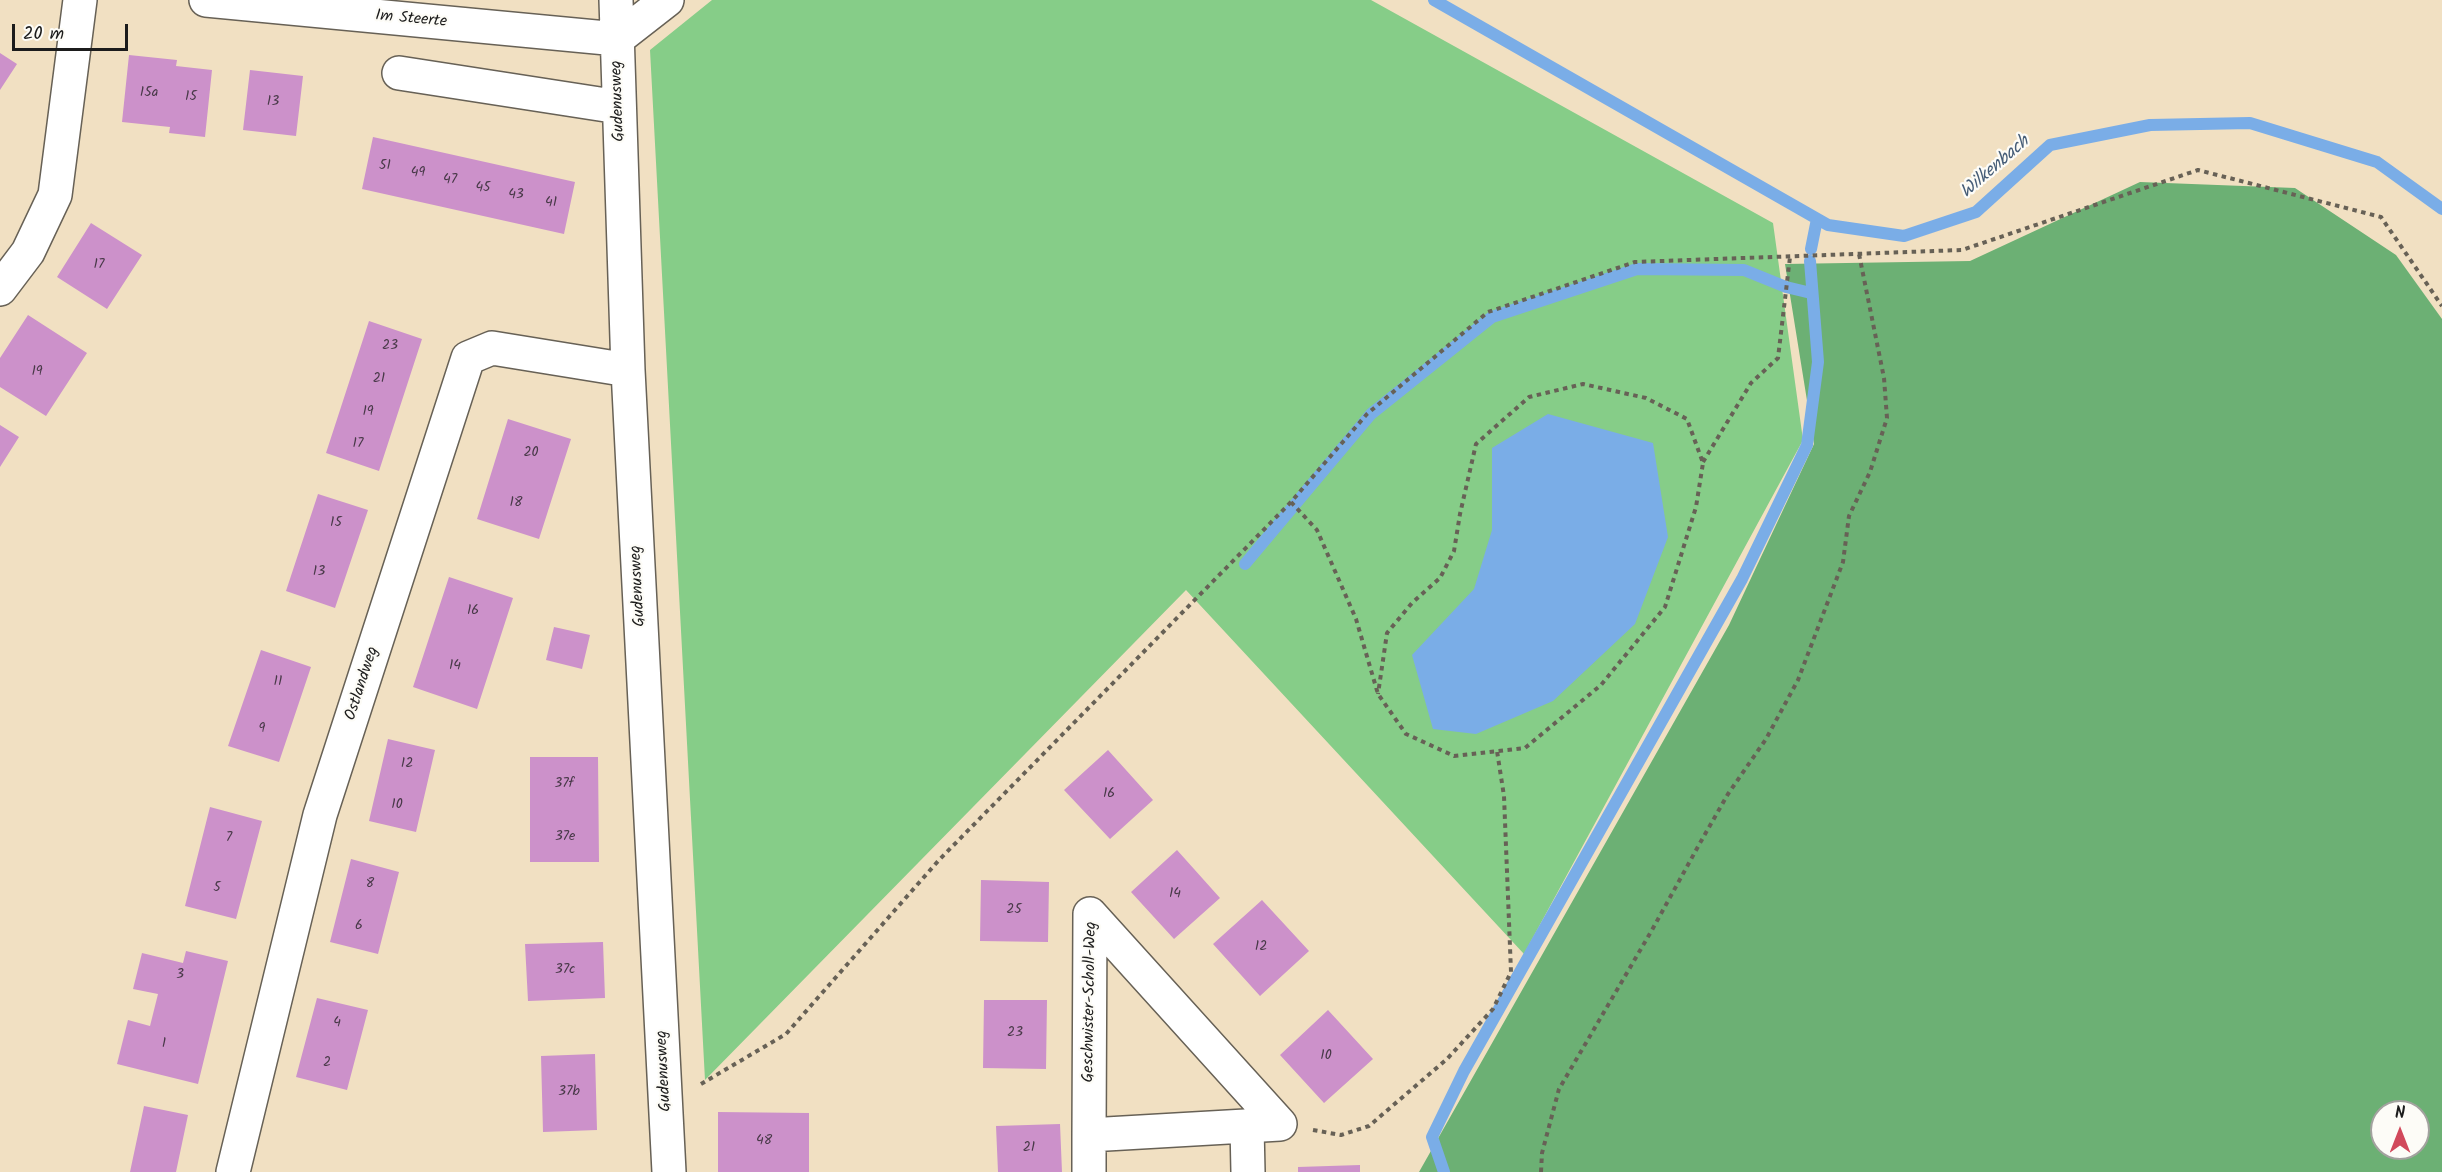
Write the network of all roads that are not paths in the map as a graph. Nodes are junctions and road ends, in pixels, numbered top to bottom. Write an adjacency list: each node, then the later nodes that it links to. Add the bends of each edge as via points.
1 (80, 0): 8 (street, via 55,195 28,252)
2 (206, 0): 5 (street, Im Steerte)
3 (616, 0): 5 (street, Gudenusweg)
4 (667, 0): 5 (street)
5 (617, 39): 7 (street, Gudenusweg)
6 (399, 73): 7 (street)
7 (619, 107): 9 (street, Gudenusweg)
8 (0, 289)
9 (628, 370): 12 (street, Ostlandweg, via 492,348 468,358 320,815); 13 (street, Gudenusweg)
10 (1247, 1126): 11 (street); 11 (street, Geschwister-Scholl-Weg, via 1280,1124 1090,914); 15 (street)
11 (1089, 1135): 14 (street)
12 (232, 1172)
13 (669, 1172)
14 (1089, 1172)
15 (1248, 1172)

